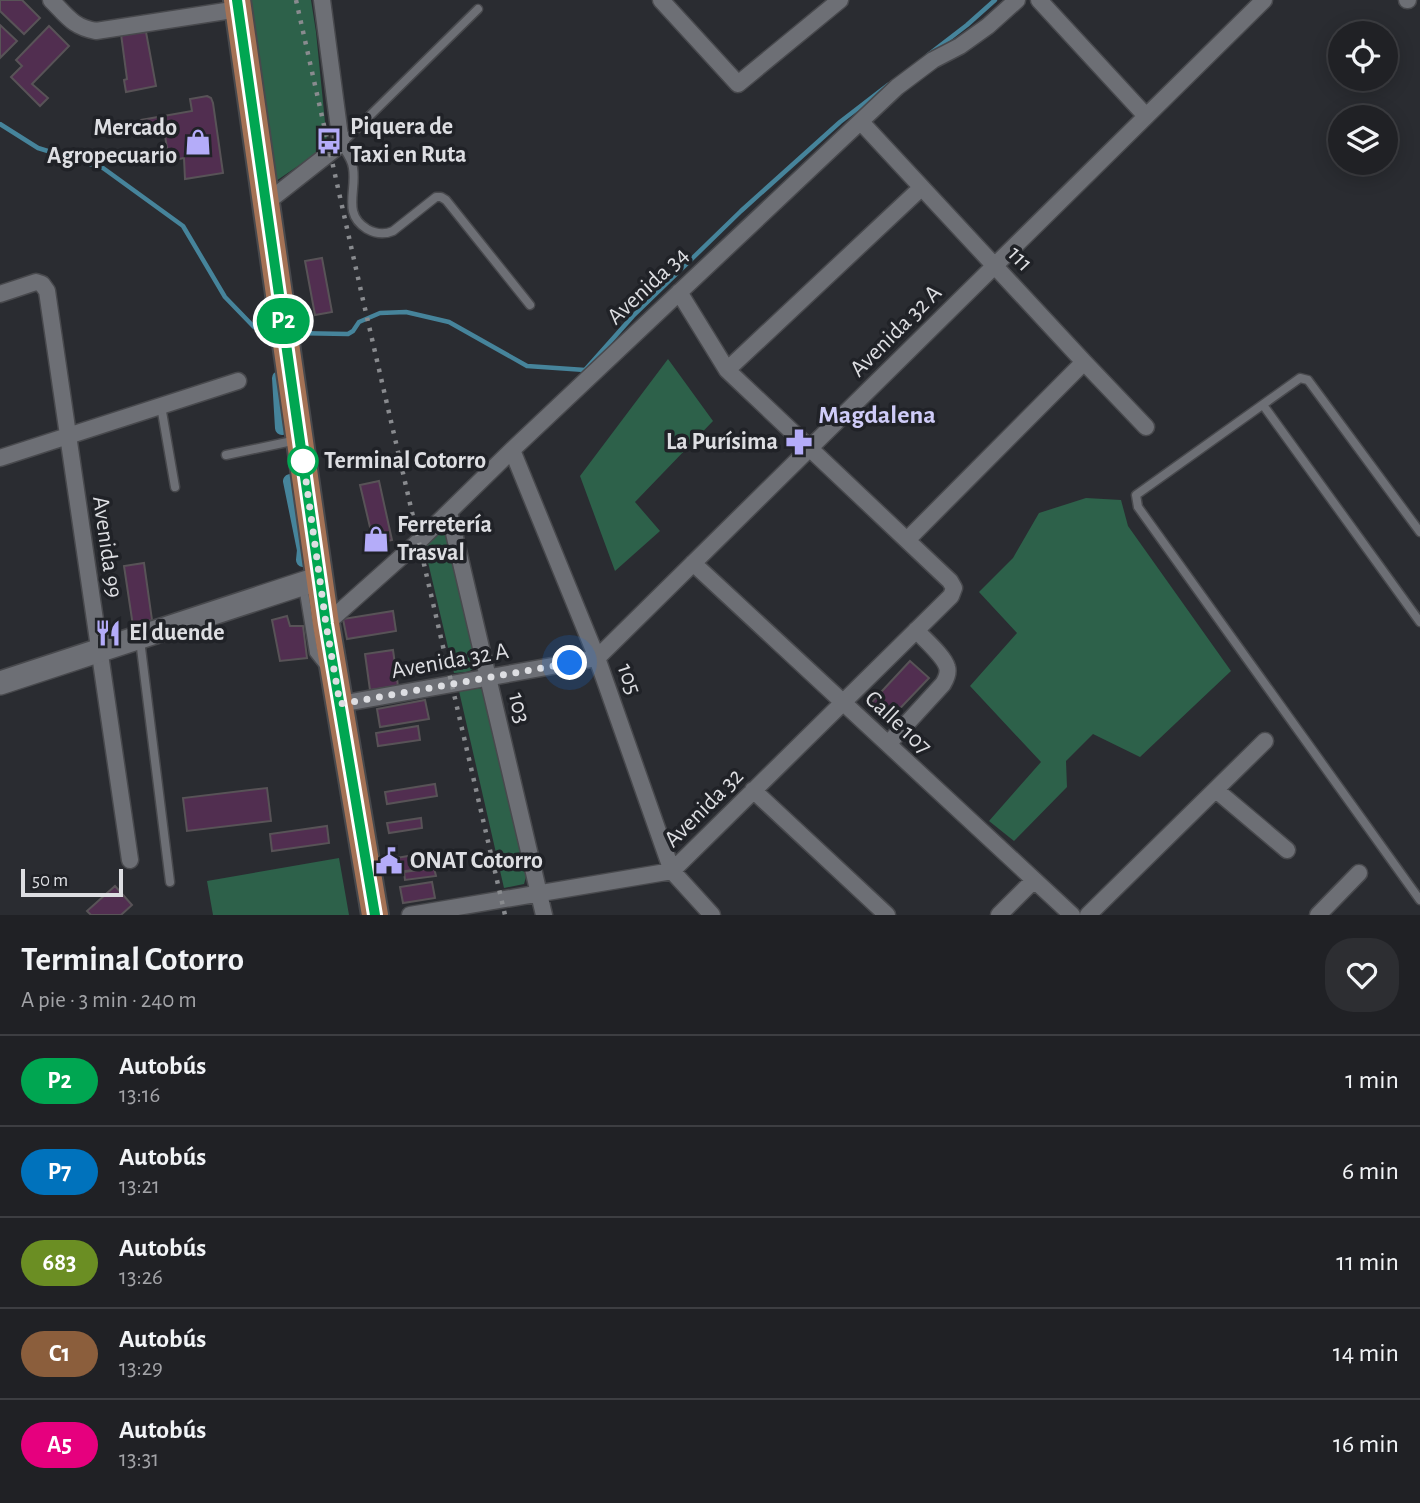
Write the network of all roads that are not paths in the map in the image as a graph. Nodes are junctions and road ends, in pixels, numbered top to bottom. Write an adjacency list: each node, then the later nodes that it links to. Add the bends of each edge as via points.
1 (51, 0): 8 (street, via 82,29 96,31)
2 (322, 0): 12 (street)
3 (661, 0): 4 (street, via 738,84)
4 (839, 0)
5 (1017, 0): 11 (street, Avenida 34, via 988,26 897,87)
6 (1039, 0): 10 (street)
7 (1264, 0): 10 (street, Avenida 32 A)
8 (238, 4): 14 (main road)
9 (478, 9): 12 (lane)
10 (1146, 116): 15 (street, Avenida 32 A)
11 (861, 122): 13 (street, 111); 16 (street, Avenida 34)
12 (341, 144): 14 (street); 18 (lane, via 354,171 353,213 365,228 386,234 441,197)
13 (921, 188): 15 (street, 111); 20 (street)
14 (266, 203): 26 (main road)
15 (994, 266): 19 (street, 111); 27 (street, Avenida 32 A)
16 (679, 292): 20 (street); 28 (street, Avenida 34)
17 (0, 295): 25 (street, Avenida 99, via 36,282 47,291)
18 (530, 305)
19 (1084, 362): 24 (street, 111); 34 (street)
20 (727, 370): 27 (street)
21 (238, 381): 23 (street)
22 (1263, 405): 33 (lane, via 1300,378 1308,380); 37 (lane); 59 (lane, via 1136,495 1138,507)
23 (161, 406): 25 (street); 31 (lane)
24 (1146, 427)
25 (68, 437): 30 (street); 41 (street, Avenida 99)
26 (300, 439): 29 (lane); 36 (main road)
27 (810, 448): 34 (street); 35 (street, Avenida 32 A)
28 (512, 450): 32 (street, Avenida 34); 42 (street, 105)
29 (226, 455)
30 (0, 458)
31 (175, 487)
32 (449, 512): 38 (street, Avenida 34); 44 (street, 103)
33 (1420, 532)
34 (907, 540): 39 (street, Avenida 32, via 954,588)
35 (694, 563): 42 (street, Avenida 32 A); 46 (street, Calle 107)
36 (311, 581): 38 (main road); 40 (street); 43 (lane, via 314,653)
37 (1420, 622)
38 (326, 624): 43 (main road)
39 (916, 630): 46 (street, Avenida 32); 49 (street, via 942,658 947,676)
40 (139, 638): 41 (street); 57 (lane)
41 (99, 650): 45 (street); 53 (street, Avenida 99)
42 (597, 658): 44 (street, Avenida 32 A); 54 (street, 105)
43 (335, 676): 47 (main road)
44 (488, 677): 47 (street, Avenida 32 A); 58 (street, 103)
45 (0, 683)
46 (843, 702): 49 (street, Calle 107); 50 (street, Avenida 32)
47 (340, 704): 60 (main road)
48 (1265, 741): 51 (street)
49 (888, 744): 56 (street, Calle 107)
50 (753, 790): 54 (street, Avenida 32); 64 (street)
51 (1216, 790): 52 (street); 67 (street)
52 (1287, 850)
53 (130, 860)
54 (672, 872): 58 (street, Avenida 32); 63 (street, 105)
55 (1359, 873): 68 (street)
56 (1034, 880): 65 (street); 66 (street, Calle 107)
57 (170, 882)
58 (540, 894): 61 (street, Avenida 32); 62 (street, 103)
59 (1420, 900)
60 (375, 915)
61 (410, 915)
62 (544, 915)
63 (712, 915)
64 (887, 915)
65 (999, 915)
66 (1072, 915)
67 (1088, 915)
68 (1318, 915)

